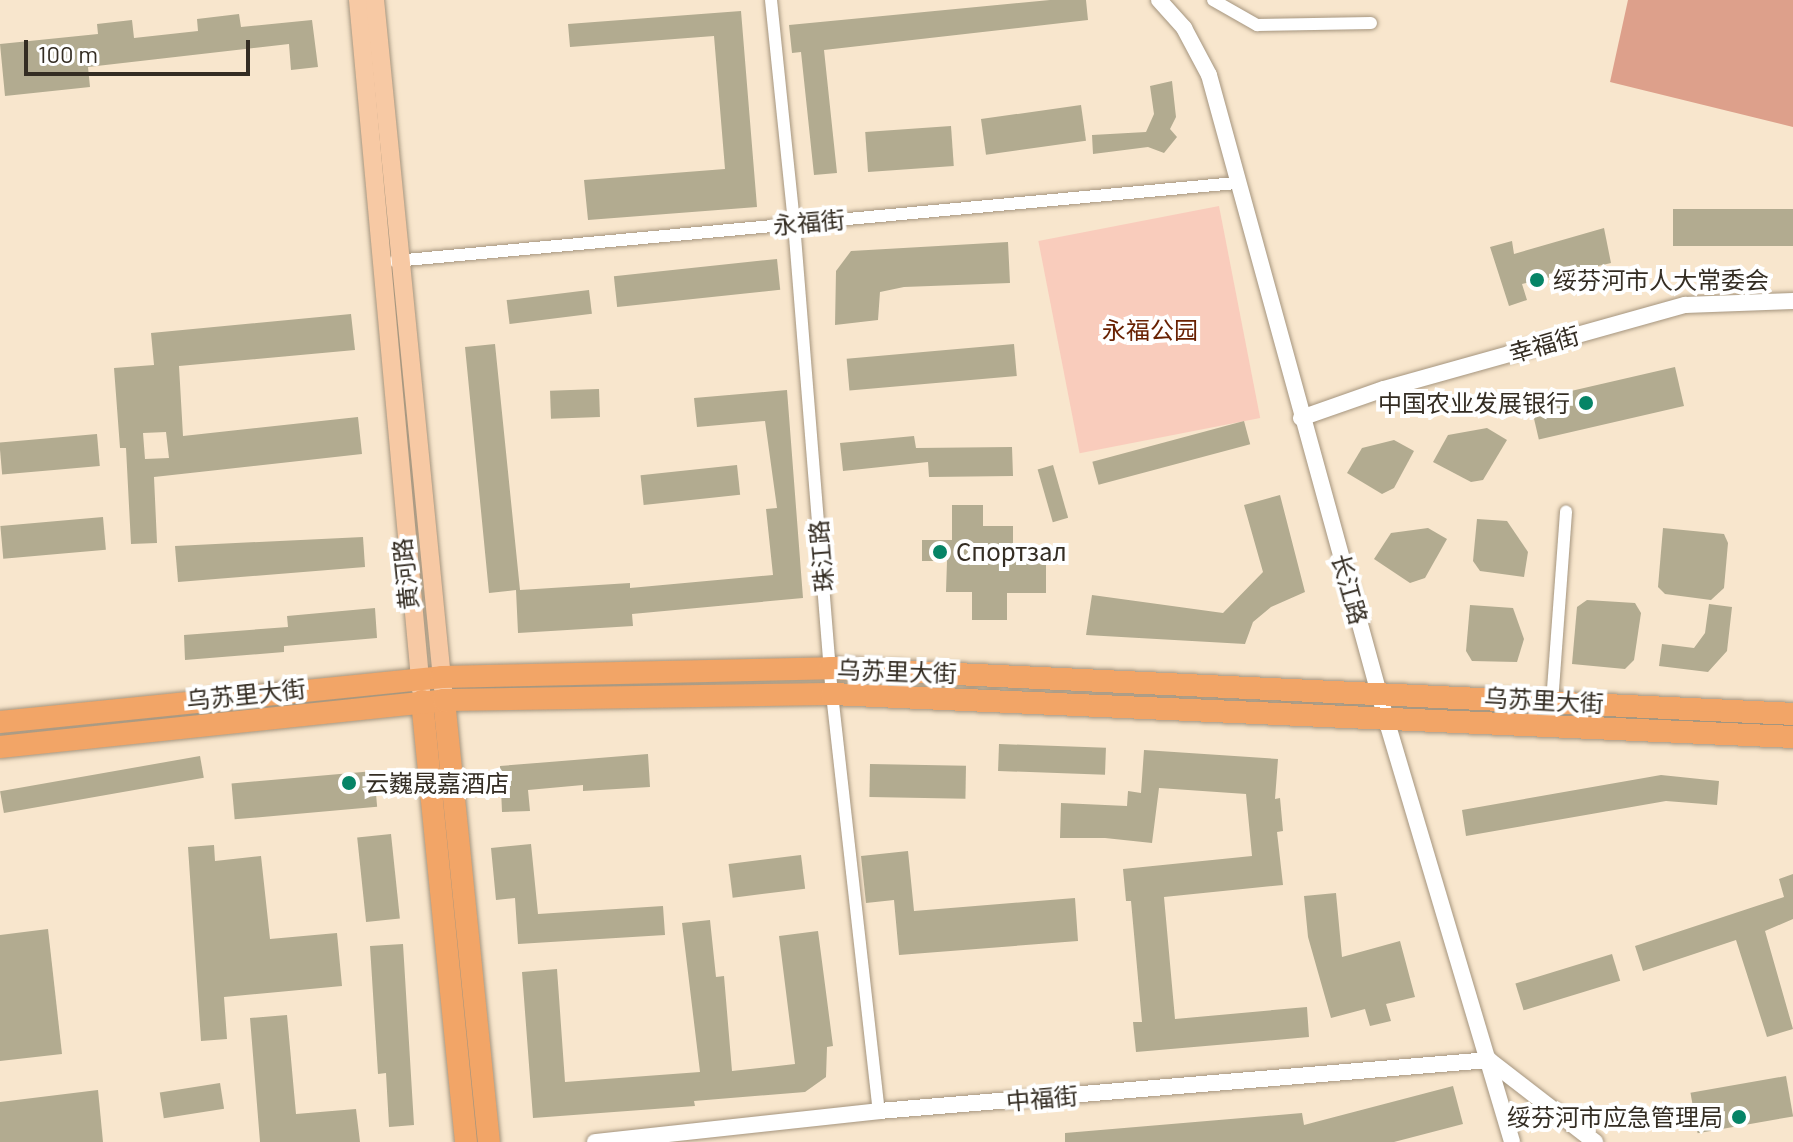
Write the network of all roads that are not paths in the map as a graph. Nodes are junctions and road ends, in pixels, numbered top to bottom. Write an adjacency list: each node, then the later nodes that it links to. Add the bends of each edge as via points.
1 (358, 0): 9 (main road, 黄河路)
2 (375, 0): 9 (main road, 黄河路)
3 (771, 0): 8 (street, 珠江路)
4 (1159, 0): 7 (street, 长江路, via 1184,28 1209,75)
5 (1213, 0): 6 (street, via 1257,25)
6 (1371, 23)
7 (1236, 183): 8 (street, 永福街); 11 (street, 长江路)
8 (794, 224): 9 (street, 永福街); 13 (street, 珠江路)
9 (391, 262): 14 (main road, 黄河路)
10 (1793, 301): 11 (street, 幸福街, via 1685,305 1384,389)
11 (1301, 418): 16 (street, 长江路)
12 (1566, 512): 17 (street)
13 (830, 668): 14 (highway, 乌苏里大街); 15 (street, 珠江路); 16 (highway, 乌苏里大街)
14 (432, 689): 15 (highway, 乌苏里大街); 20 (highway, 乌苏里大街); 22 (highway, 乌苏里大街); 25 (highway, 黄河路); 26 (highway, 黄河路)
15 (832, 694): 19 (highway, 乌苏里大街); 24 (street, 珠江路)
16 (1380, 694): 17 (highway, 乌苏里大街); 19 (street, 长江路)
17 (1552, 703): 18 (highway, 乌苏里大街)
18 (1793, 714)
19 (1386, 719): 21 (highway, 乌苏里大街); 23 (street, 长江路)
20 (0, 722)
21 (1793, 737)
22 (0, 747)
23 (1489, 1060): 24 (street, 中福街); 28 (street, 长江路); 29 (street)
24 (879, 1111): 27 (street, 中福街)
25 (466, 1142)
26 (489, 1142)
27 (595, 1142)
28 (1512, 1142)
29 (1595, 1142)

